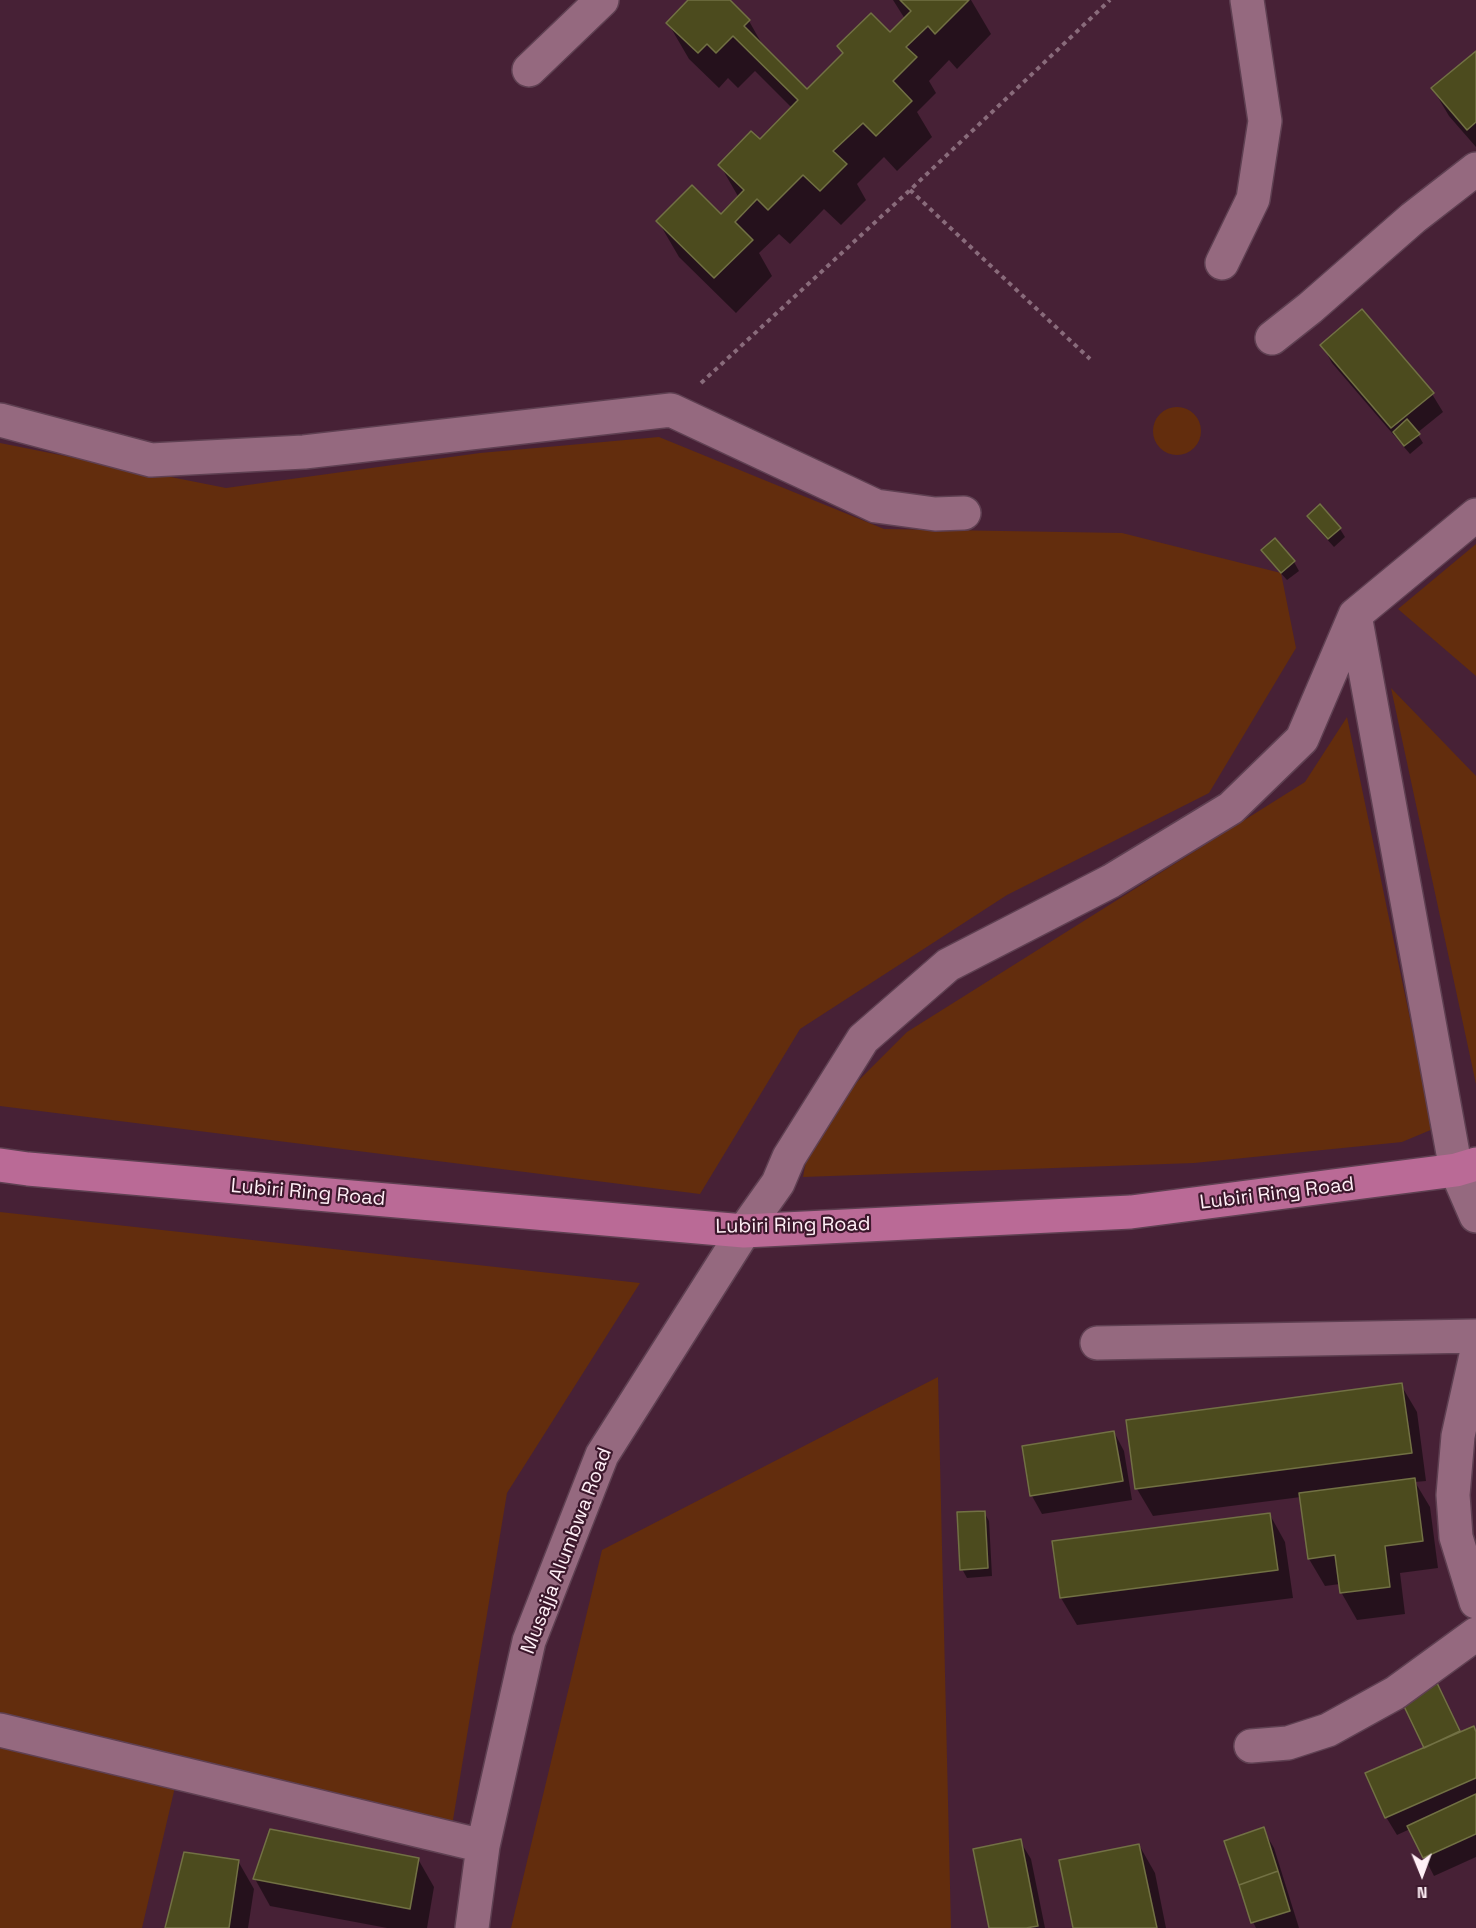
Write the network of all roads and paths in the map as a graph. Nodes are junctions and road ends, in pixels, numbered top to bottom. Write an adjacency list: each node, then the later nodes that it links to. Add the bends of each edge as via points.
1 (602, 0): 4 (street)
2 (1110, 0): 6 (path)
3 (1247, 0): 7 (street, via 1265,121 1252,199)
4 (529, 70)
5 (1476, 169): 8 (street)
6 (910, 190): 9 (path); 10 (path)
7 (1222, 263)
8 (1272, 338)
9 (1090, 359)
10 (671, 410): 11 (street, via 304,452 151,460); 12 (street, via 876,506 935,514)
11 (0, 420)
12 (964, 513)
13 (1476, 516): 14 (street)
14 (1355, 615): 16 (street); 18 (street, Musajja Alumbwa Road, via 1302,739 1231,808 1111,881 948,964 863,1039 789,1157 778,1183)
15 (0, 1165): 18 (main road, Lubiri Ring Road)
16 (1466, 1167): 17 (street); 18 (main road, Lubiri Ring Road, via 1131,1212)
17 (1476, 1216)
18 (744, 1231): 26 (street, Musajja Alumbwa Road, via 602,1455 529,1641)
19 (1476, 1336): 20 (street)
20 (1097, 1343)
21 (1476, 1355): 22 (street, via 1458,1436 1453,1495 1456,1537)
22 (1476, 1602)
23 (1476, 1634): 25 (street, via 1395,1693 1328,1730 1288,1743)
24 (0, 1730): 26 (street)
25 (1251, 1746)
26 (483, 1846): 27 (street, Musajja Alumbwa Road)
27 (472, 1928)

